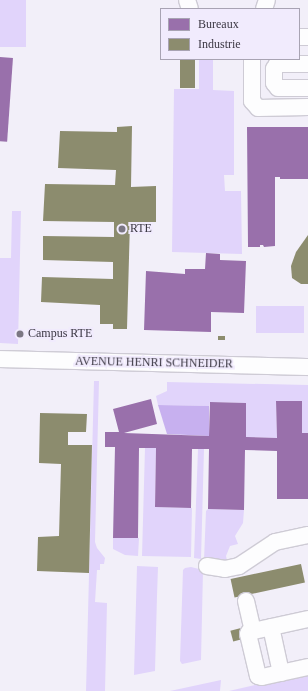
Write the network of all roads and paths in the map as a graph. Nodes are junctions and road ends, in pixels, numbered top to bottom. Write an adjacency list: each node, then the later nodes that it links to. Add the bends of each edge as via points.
1 (252, 60): 4 (street, via 252,101 258,108)
2 (308, 64): 3 (street, via 277,64 274,69 274,83 278,88)
3 (308, 88)
4 (308, 107)
5 (0, 359): 6 (street, AVENUE HENRI SCHNEIDER)
6 (308, 367)
7 (308, 535): 8 (street, via 275,542 239,566 225,569)
8 (207, 566)
9 (246, 601): 12 (street)
10 (308, 619): 11 (street)
11 (272, 627): 12 (street); 14 (street)
12 (253, 631): 14 (street, via 248,634 258,676)
13 (308, 667): 14 (street)
14 (281, 673)

